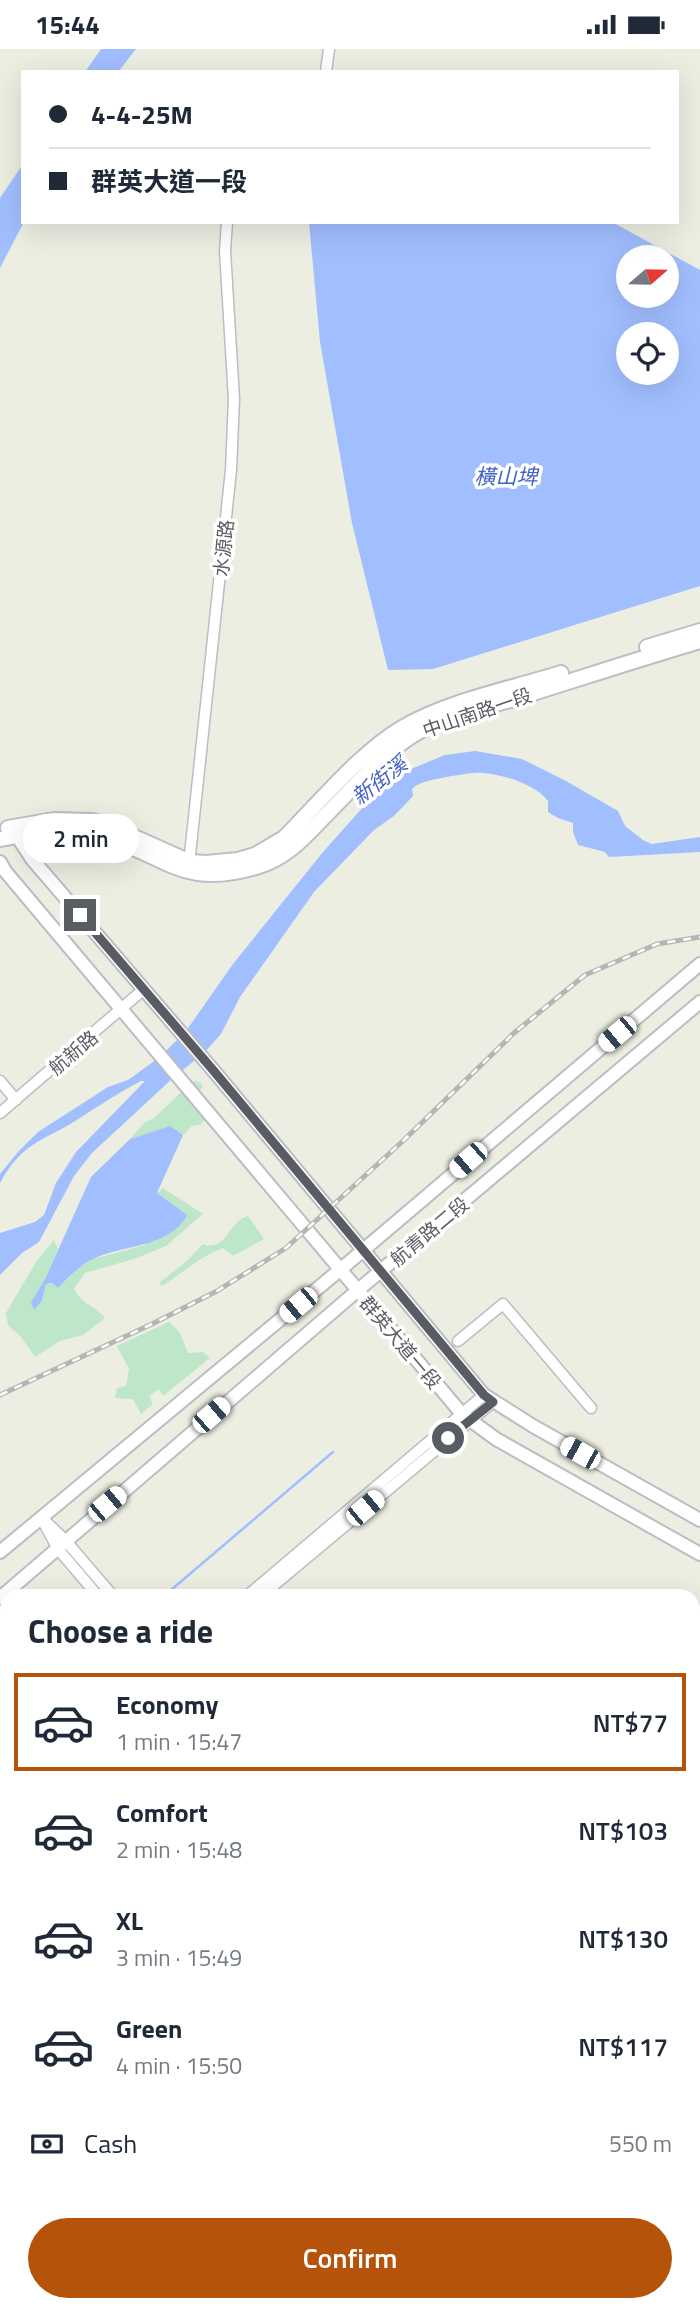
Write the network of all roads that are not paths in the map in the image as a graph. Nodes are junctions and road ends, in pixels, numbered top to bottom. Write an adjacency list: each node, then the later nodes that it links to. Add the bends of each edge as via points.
1 (330, 49): 2 (street)
2 (326, 70)
3 (227, 224): 9 (street, 水源路, via 234,399 231,470)
4 (700, 631): 9 (main road, 中山南路一段, via 423,717 381,743 270,848 238,860)
5 (700, 641): 9 (main road, 中山南路一段, via 464,713 414,734 274,861 201,875)
6 (10, 831): 7 (main road); 9 (main road, 中山南路一段, via 54,825 106,838 172,867); 11 (street)
7 (0, 839)
8 (0, 862): 13 (street)
9 (188, 867)
10 (700, 964): 17 (street, 航青路二段)
11 (144, 989): 13 (street, 航新路); 17 (street, 群英大道一段)
12 (700, 1002): 19 (street, 航青路二段)
13 (122, 1010): 15 (street, 航新路); 18 (street, 群英大道一段)
14 (0, 1081): 15 (street)
15 (16, 1100): 16 (street, 航新路)
16 (0, 1113)
17 (362, 1251): 18 (street, 航青路二段); 19 (street, 群英大道一段)
18 (341, 1269): 20 (street, 群英大道一段); 25 (street, 航青路二段)
19 (380, 1273): 20 (street, 航青路二段); 22 (street, 群英大道一段)
20 (358, 1290): 24 (street, 群英大道一段); 27 (street, 航青路二段)
21 (458, 1341): 23 (street, via 503,1304)
22 (489, 1399): 24 (street); 26 (street, 群英大道一段)
23 (591, 1408)
24 (465, 1418): 29 (street, 群英大道一段); 33 (street); 34 (street)
25 (42, 1518): 27 (street); 28 (street, 航青路二段)
26 (700, 1520)
27 (61, 1544): 30 (street, 航青路二段); 31 (street); 32 (street)
28 (0, 1552)
29 (700, 1554)
30 (10, 1589)
31 (94, 1589)
32 (106, 1589)
33 (256, 1589)
34 (269, 1589)

